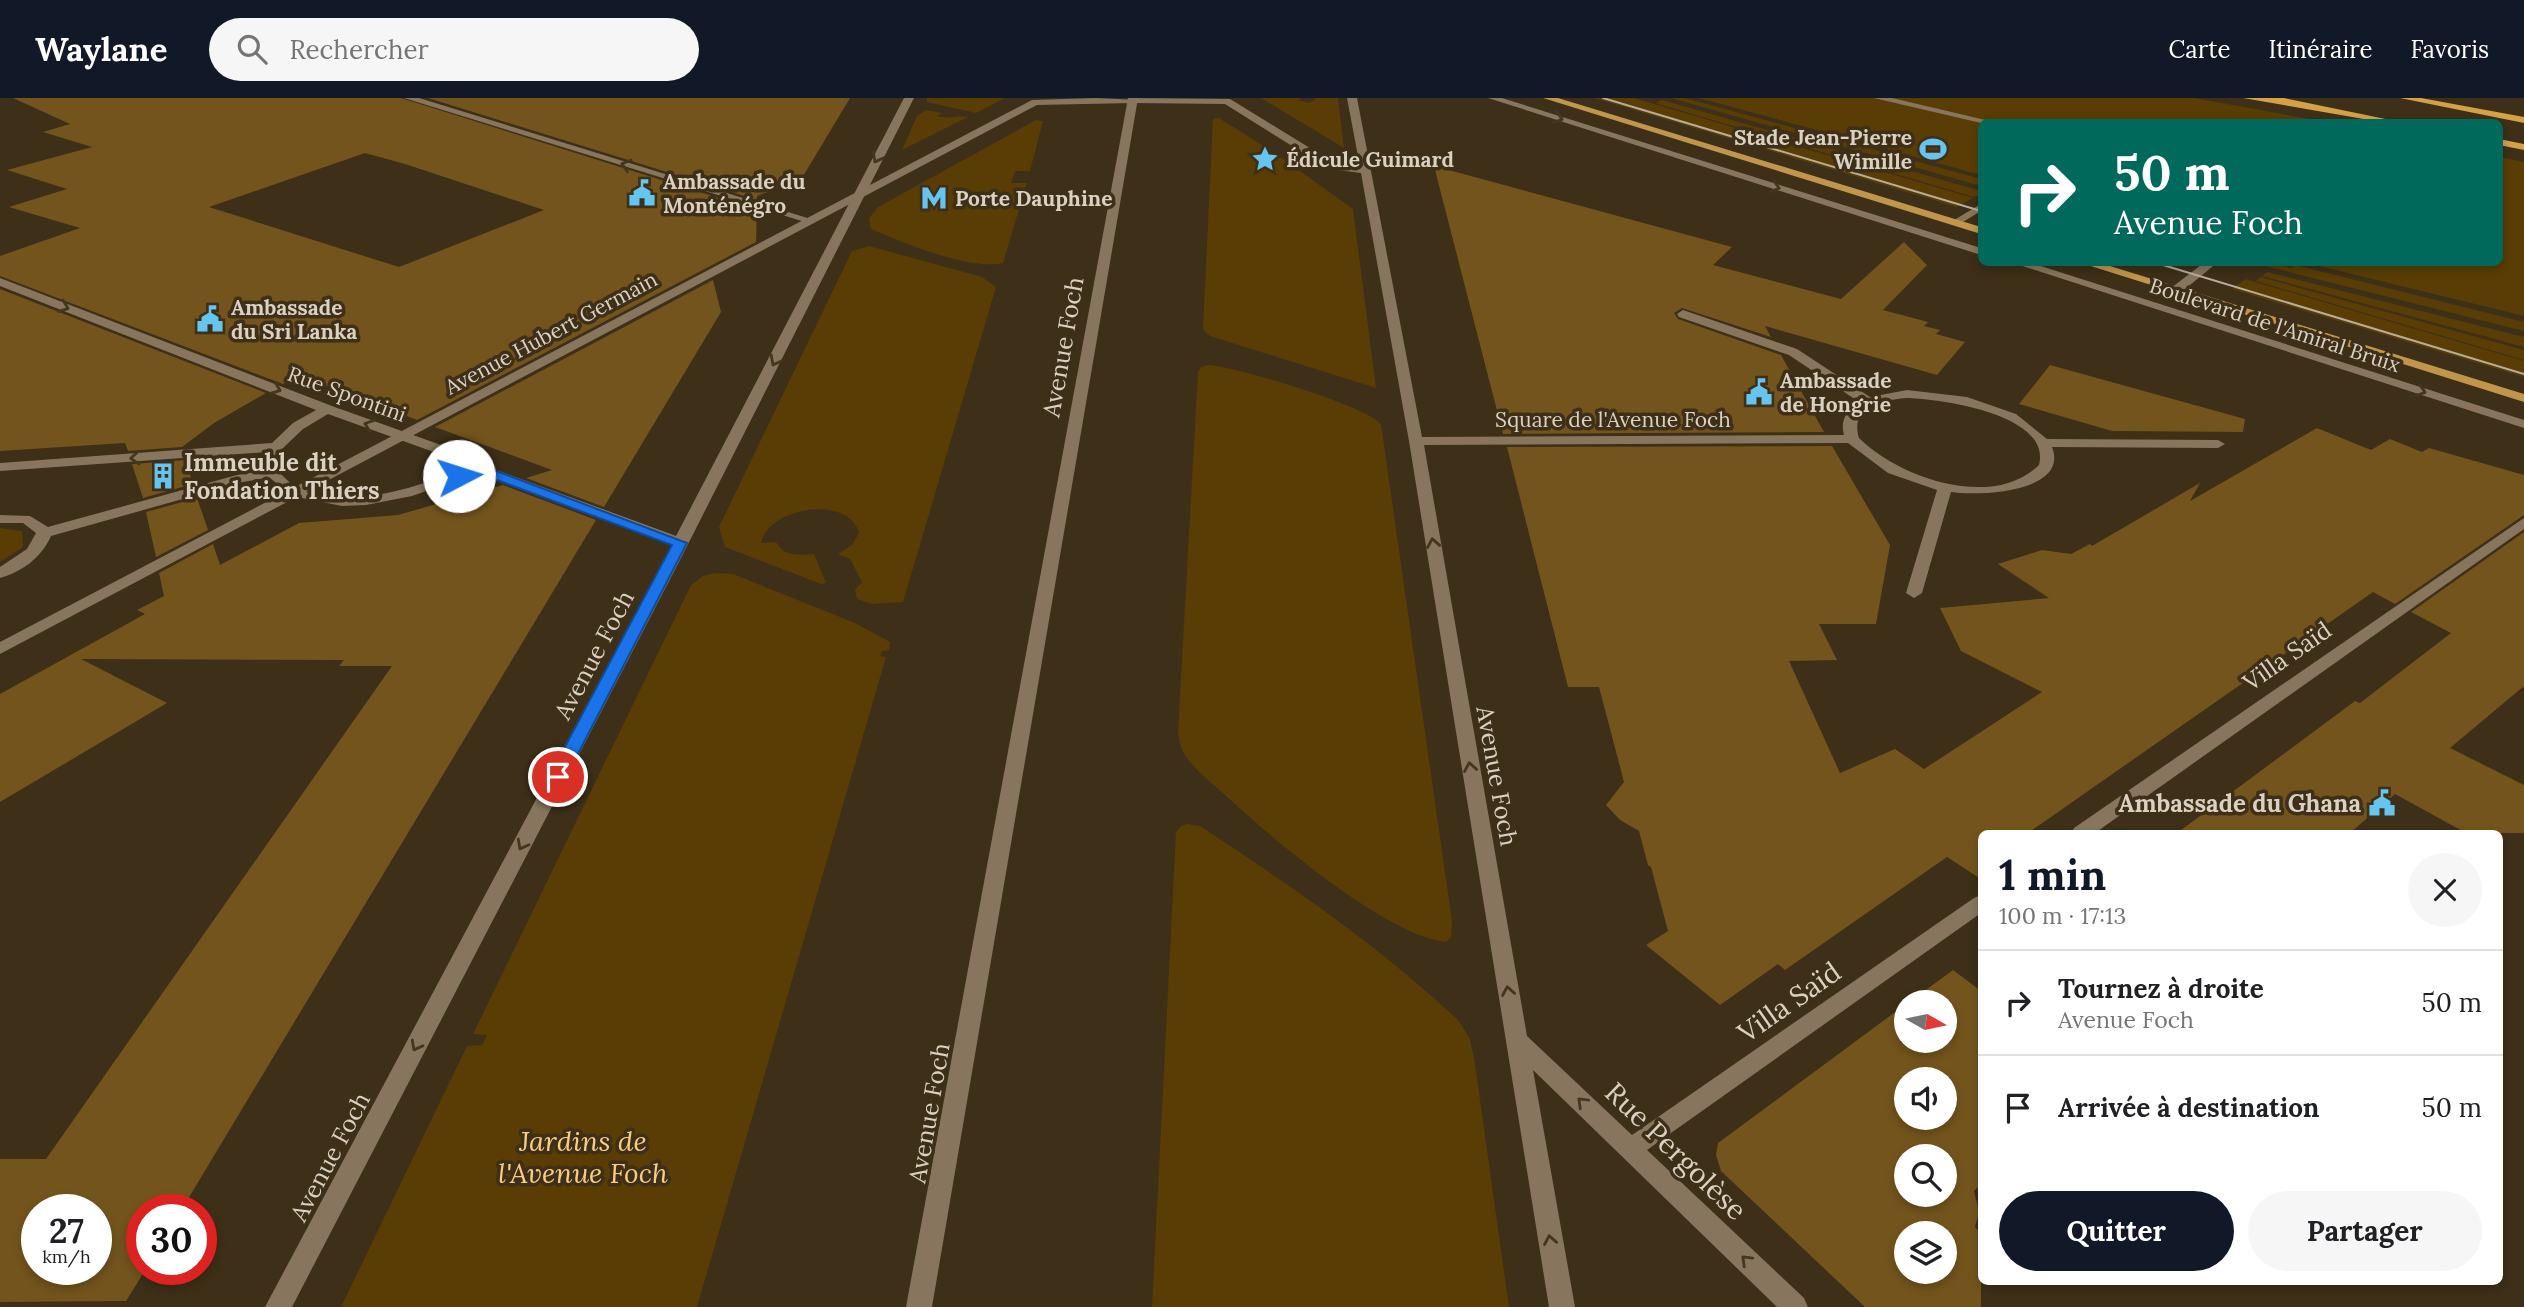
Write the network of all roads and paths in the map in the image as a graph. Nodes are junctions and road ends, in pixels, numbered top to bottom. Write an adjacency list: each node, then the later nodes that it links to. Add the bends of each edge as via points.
1 (409, 98): 20 (street, one-way to 1)
2 (909, 98): 18 (street, Avenue Foch, one-way to 18)
3 (1352, 98): 17 (street, Avenue Foch)
4 (1493, 98): 23 (street, one-way to 23)
5 (1548, 98): 21 (main road)
6 (1879, 98): 13 (street)
7 (2248, 98): 11 (highway)
8 (2268, 98): 11 (highway)
9 (2404, 98): 14 (highway)
10 (1133, 99): 17 (street, via 1227,101 1333,167); 18 (street, Avenue Hubert Germain, via 1035,102); 57 (street, Avenue Foch)
11 (2362, 116): 12 (highway)
12 (2378, 119)
13 (1978, 120)
14 (2524, 120)
15 (2503, 143): 16 (highway)
16 (2524, 147)
17 (1366, 171): 36 (street, Avenue Foch)
18 (858, 194): 20 (street, Avenue Hubert Germain); 48 (street, Avenue Foch, one-way to 48, via 836,245)
19 (1978, 209): 21 (street)
20 (809, 220): 34 (street, Avenue Hubert Germain)
21 (1954, 223): 22 (main road)
22 (1978, 230)
23 (1978, 251)
24 (2028, 266): 33 (street, Boulevard de l'Amiral Bruix, one-way to 33)
25 (2096, 266): 28 (main road, Boulevard de l'Amiral Bruix)
26 (2208, 266): 28 (street)
27 (0, 282): 32 (street, Rue Spontini, one-way to 32)
28 (2175, 291): 30 (main road, Boulevard de l'Amiral Bruix)
29 (1683, 314): 31 (street, via 1793,352)
30 (2524, 398)
31 (1869, 402): 35 (street, via 1855,411 1849,424); 37 (street, via 1919,394 1979,404 2007,415)
32 (327, 409): 34 (street, Rue Spontini, one-way to 32); 39 (street, via 298,426)
33 (2524, 424)
34 (401, 436): 41 (street, Rue Spontini, via 461,457); 44 (street, Avenue Hubert Germain)
35 (1852, 439): 36 (street, Square de l'Avenue Foch); 43 (street, via 1886,468)
36 (1416, 441): 54 (street, Avenue Foch, one-way to 36)
37 (2043, 443): 38 (street); 43 (street, via 2048,458 2043,471 2029,482 1996,489)
38 (2218, 444)
39 (276, 447): 40 (street, one-way to 40); 42 (street)
40 (0, 467)
41 (478, 468): 44 (street, via 387,498 341,501); 48 (street, Rue Spontini)
42 (271, 473): 44 (street); 47 (street)
43 (1945, 487): 50 (street)
44 (294, 493): 51 (street, Avenue Hubert Germain)
45 (0, 519): 47 (street, via 27,519 39,524)
46 (2524, 522): 52 (street, Villa Saïd)
47 (44, 533): 49 (street, via 42,543 30,555)
48 (680, 543): 56 (street, Avenue Foch, one-way to 56)
49 (0, 573)
50 (1914, 593)
51 (0, 649)
52 (2085, 830)
53 (1978, 905): 55 (street, Villa Saïd)
54 (1516, 1038): 55 (street, Rue Pergolèse, one-way to 54); 58 (street, Avenue Foch, one-way to 54)
55 (1630, 1149): 59 (street, Rue Pergolèse, one-way to 55)
56 (278, 1307)
57 (919, 1307)
58 (1562, 1307)
59 (1795, 1307)

